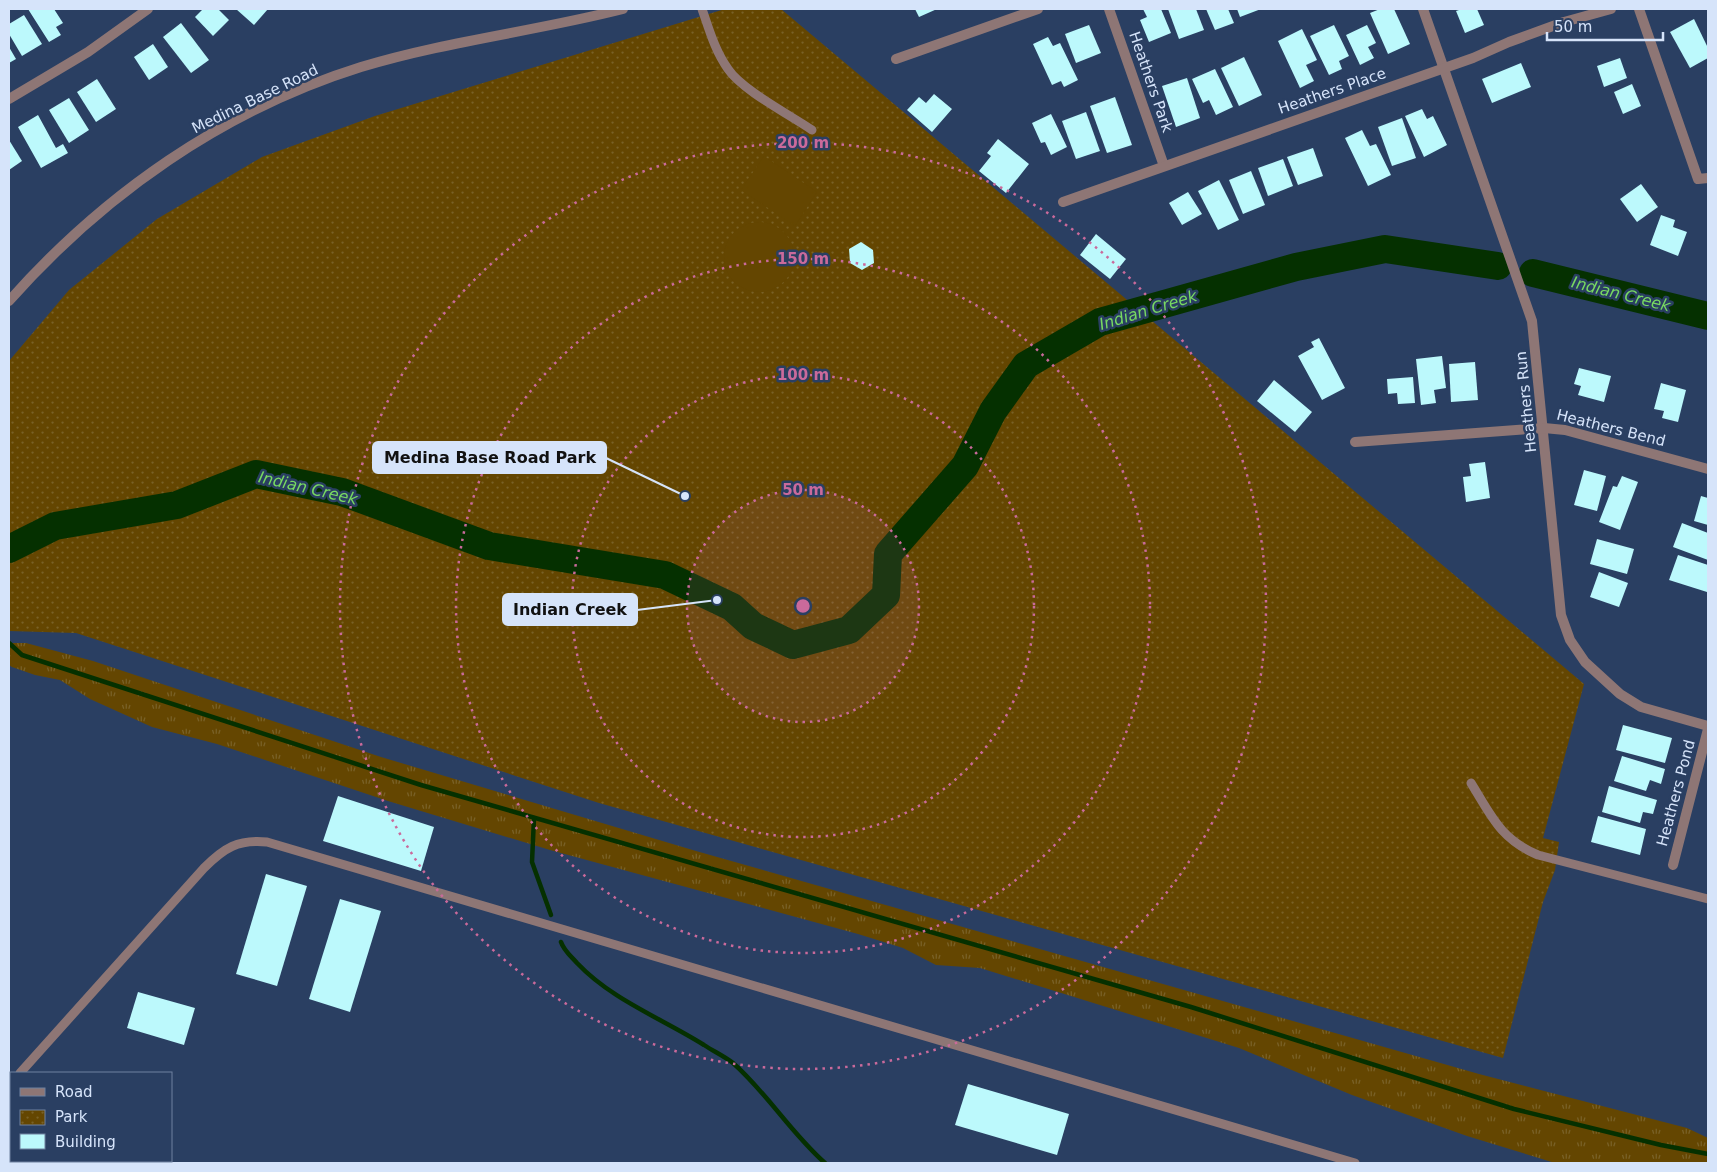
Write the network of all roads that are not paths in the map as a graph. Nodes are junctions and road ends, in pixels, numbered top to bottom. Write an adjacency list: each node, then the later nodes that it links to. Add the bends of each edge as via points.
1 (148, 9): 11 (street, via 88,52)
2 (624, 9): 16 (street, Medina Base Road, via 360,68 238,120 176,154 124,190 72,235)
3 (702, 9): 12 (lane, via 728,70 744,85)
4 (1038, 9): 9 (street)
5 (1109, 9): 13 (street, Heathers Park)
6 (1423, 9): 10 (street, Heathers Run)
7 (1611, 9): 10 (street, Heathers Place, via 1564,22)
8 (1639, 9): 14 (street, via 1698,179)
9 (896, 58)
10 (1443, 68): 13 (street, Heathers Place); 17 (street, Heathers Run, via 1532,321)
11 (9, 99)
12 (812, 130)
13 (1164, 166): 15 (street, Heathers Place)
14 (1708, 178)
15 (1063, 202)
16 (9, 301)
17 (1544, 428): 18 (street, Heathers Bend); 19 (street, Heathers Bend, via 1565,430); 20 (street, Heathers Run, via 1561,615 1570,640 1586,662 1620,694 1641,707)
18 (1356, 442)
19 (1708, 469)
20 (1708, 728): 22 (street, Heathers Pond)
21 (1471, 782): 23 (lane, via 1502,831 1518,847)
22 (1673, 865)
23 (1708, 899)
24 (21, 1072): 25 (lane, via 204,868 234,844 250,840 267,842)
25 (1355, 1163)

